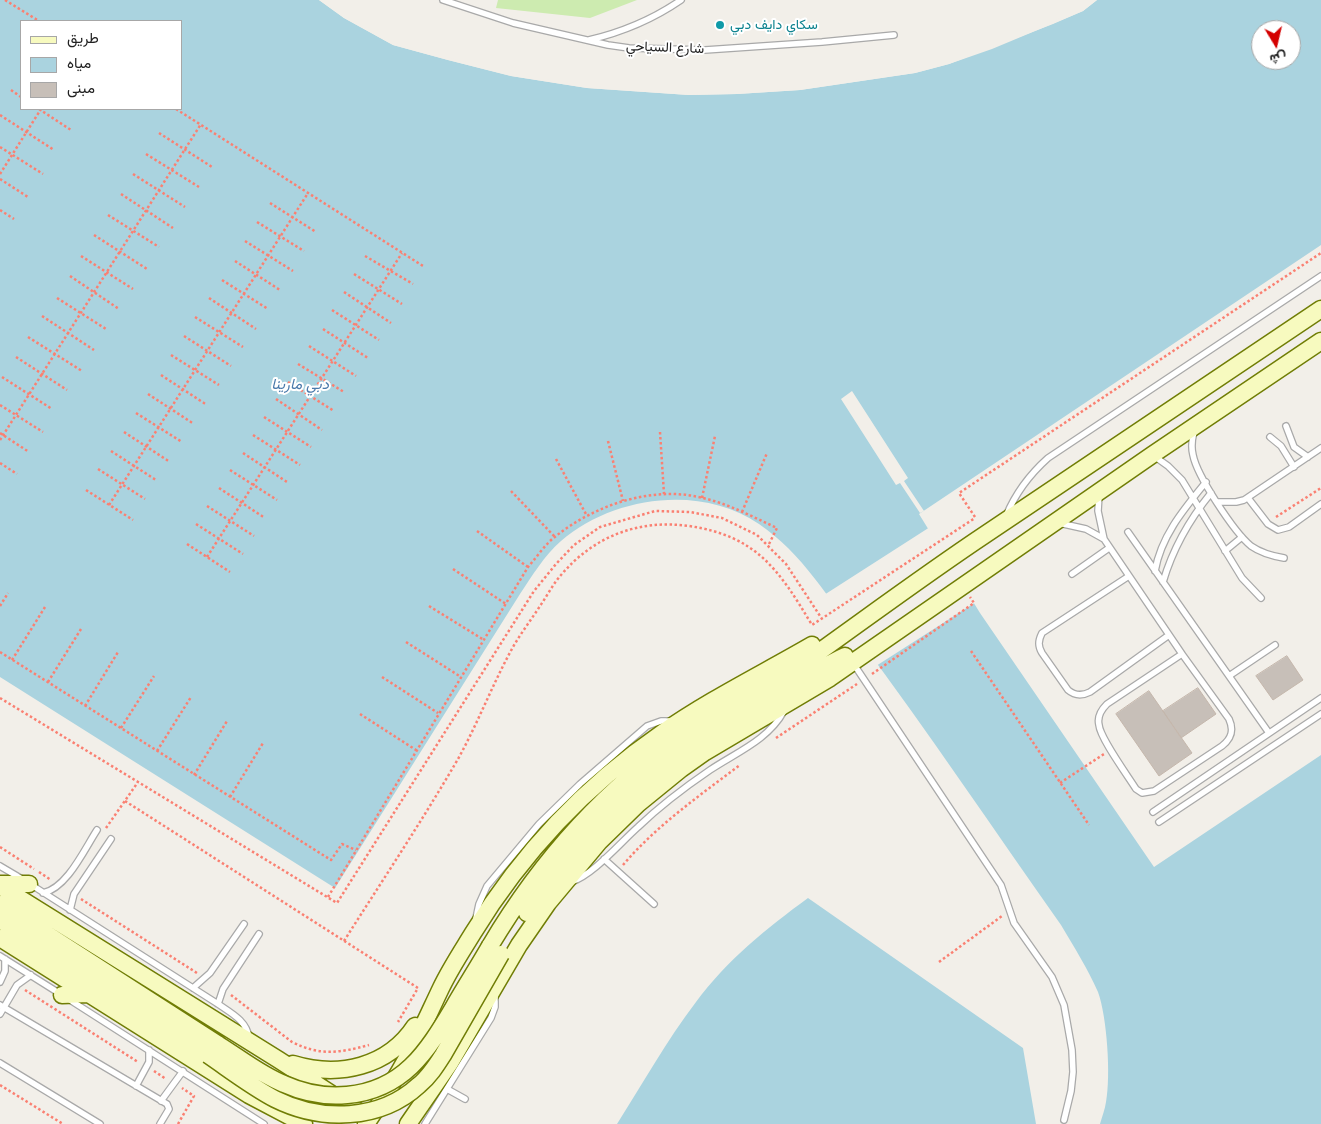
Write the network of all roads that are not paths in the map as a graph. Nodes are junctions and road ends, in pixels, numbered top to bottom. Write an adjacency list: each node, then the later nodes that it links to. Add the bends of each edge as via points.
1 (443, 0): 3 (lane, شارع السياحي)
2 (681, 0): 5 (lane, via 634,27)
3 (459, 3): 5 (lane, شارع السياحي, via 513,23)
4 (894, 35): 5 (lane, شارع السياحي, via 705,50 629,48)
5 (587, 40)
6 (1321, 276): 24 (lane, via 1048,458 1018,490)
7 (1321, 309): 24 (street)
8 (1321, 341): 9 (street)
9 (1196, 426): 13 (street); 16 (lane, via 1192,440 1193,455)
10 (1286, 426): 14 (lane, via 1294,447)
11 (1270, 437): 15 (lane, via 1281,446)
12 (1321, 448): 14 (lane)
13 (1152, 455): 17 (street); 19 (lane, via 1175,472)
14 (1308, 457): 15 (lane)
15 (1294, 467): 20 (lane)
16 (1206, 482): 18 (lane); 19 (lane)
17 (1100, 492): 25 (street); 28 (lane, via 1098,511)
18 (1211, 493): 21 (lane); 23 (lane)
19 (1193, 498): 23 (lane); 32 (lane, via 1170,530 1157,558)
20 (1248, 498): 21 (lane); 22 (lane, via 1272,528 1284,529)
21 (1218, 502): 27 (lane)
22 (1321, 504)
23 (1199, 508): 30 (lane); 35 (lane, via 1173,552)
24 (1003, 523): 37 (street)
25 (1056, 523): 28 (lane, via 1076,526); 40 (street)
26 (1128, 532): 32 (lane)
27 (1242, 537): 30 (lane); 31 (lane, via 1262,553)
28 (1104, 540): 29 (lane)
29 (1110, 548): 33 (lane); 34 (lane)
30 (1225, 551): 36 (lane, via 1242,578)
31 (1284, 558)
32 (1155, 571): 35 (lane)
33 (1072, 574)
34 (1129, 576): 38 (lane); 38 (lane, via 1042,633 1039,640 1042,653 1068,690 1079,696 1090,692)
35 (1163, 582): 43 (lane)
36 (1261, 598)
37 (848, 630): 65 (street, via 806,661 688,732 628,777 551,856 516,904); 75 (street, via 827,636 678,722 600,781 559,820 510,878 474,932)
38 (1169, 635): 41 (lane)
39 (1274, 645): 43 (lane)
40 (866, 651): 42 (street); 65 (street, via 840,658 722,727 645,781 595,828)
41 (1182, 654): 41 (lane, via 1107,704 1100,714 1099,726 1139,791 1154,791 1229,741 1232,734 1229,719)
42 (852, 662): 45 (street); 88 (lane, via 1001,885 1014,923 1052,977 1064,1005 1072,1050 1072,1091)
43 (1229, 676): 47 (lane)
44 (1321, 698): 47 (lane)
45 (788, 703): 52 (lane, via 764,737 673,797); 54 (street, via 705,752 659,786 612,829)
46 (1321, 714): 49 (lane)
47 (1269, 733): 48 (lane)
48 (1153, 812)
49 (1159, 822)
50 (99, 832): 57 (lane, via 59,886)
51 (111, 839): 60 (lane, via 74,894)
52 (604, 859): 54 (lane, via 578,880); 59 (lane)
53 (0, 866): 55 (lane)
54 (564, 883): 70 (street, via 533,923)
55 (29, 884): 56 (street); 57 (lane)
56 (0, 885): 77 (street)
57 (43, 893): 60 (lane)
58 (0, 904): 79 (street)
59 (654, 904)
60 (70, 910): 69 (lane)
61 (0, 920): 79 (street)
62 (244, 924): 69 (lane, via 205,978)
63 (259, 934): 73 (lane, via 223,989)
64 (0, 938): 71 (street)
65 (496, 950): 79 (street, bridge, via 429,1047 411,1067 379,1088 356,1094 327,1096 312,1093 275,1080)
66 (2, 958): 67 (lane); 68 (lane, via 5,971)
67 (30, 976): 72 (lane); 74 (lane, via 17,985)
68 (0, 982)
69 (192, 988): 73 (lane)
70 (493, 989): 84 (lane, via 494,1012); 95 (street, via 450,1063)
71 (89, 994): 72 (street); 85 (street)
72 (62, 995): 78 (lane)
73 (218, 1004): 77 (lane, via 245,1025)
74 (2, 1006): 76 (lane); 83 (lane)
75 (431, 1010): 80 (street, via 392,1051 366,1065 316,1070); 89 (street)
76 (0, 1014)
77 (250, 1042): 80 (street)
78 (149, 1050): 82 (lane); 83 (lane, via 149,1062)
79 (214, 1050)
80 (279, 1060): 89 (street)
81 (0, 1063): 91 (lane)
82 (183, 1071): 87 (lane); 90 (lane)
83 (136, 1086): 87 (lane)
84 (447, 1089): 86 (lane); 96 (lane)
85 (249, 1094): 93 (street, via 259,1106); 94 (street)
86 (465, 1099)
87 (161, 1101): 92 (lane, via 169,1107)
88 (1064, 1120)
89 (371, 1122)
90 (262, 1123)
91 (100, 1124)
92 (160, 1124)
93 (287, 1124)
94 (304, 1124)
95 (408, 1124)
96 (425, 1124)

